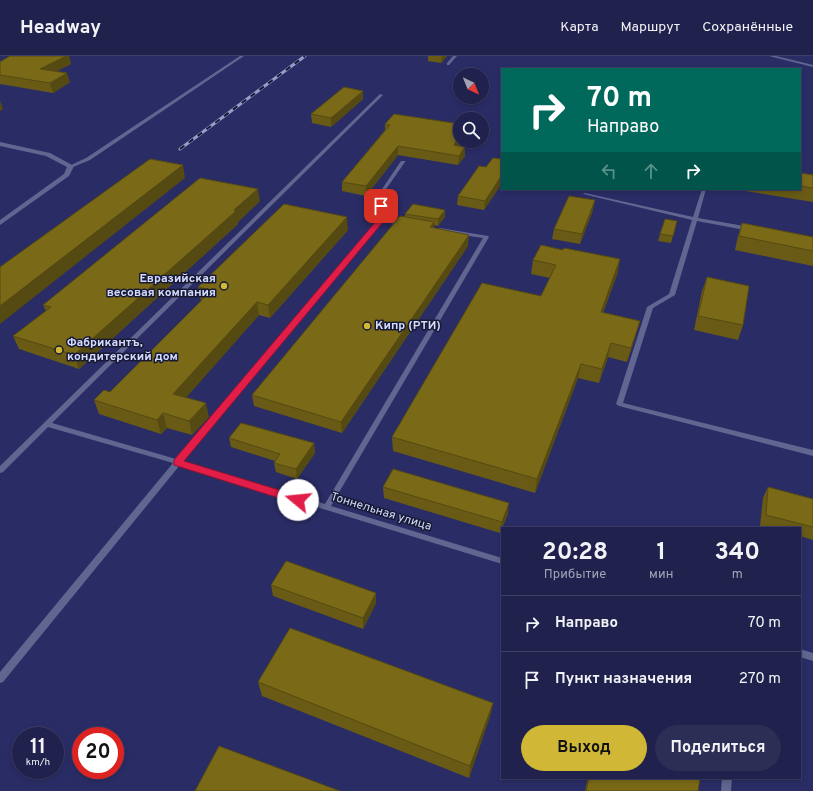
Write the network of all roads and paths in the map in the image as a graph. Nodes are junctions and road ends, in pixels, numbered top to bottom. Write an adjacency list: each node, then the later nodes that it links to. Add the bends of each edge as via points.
1 (242, 56): 9 (lane, via 88,159)
2 (455, 56): 4 (lane)
3 (771, 56): 5 (lane)
4 (448, 64)
5 (813, 66)
6 (381, 95): 18 (lane)
7 (0, 144): 9 (street, via 48,154)
8 (403, 162): 13 (lane, via 382,192)
9 (71, 166): 14 (street, via 67,175)
10 (704, 190): 12 (lane)
11 (585, 194): 12 (lane)
12 (695, 219): 17 (lane); 19 (lane, via 672,296 650,307 619,404)
13 (381, 220): 15 (lane); 20 (lane)
14 (0, 223)
15 (411, 225)
16 (433, 229): 22 (lane, via 486,237)
17 (758, 231)
18 (47, 424): 20 (lane, Тоннельная улица); 21 (lane)
19 (813, 453)
20 (178, 462): 22 (lane, Тоннельная улица); 26 (lane)
21 (0, 470)
22 (326, 508): 23 (lane, Тоннельная улица)
23 (501, 562)
24 (801, 653): 25 (lane)
25 (813, 657)
26 (0, 679)
27 (727, 779): 28 (lane)
28 (726, 791)

